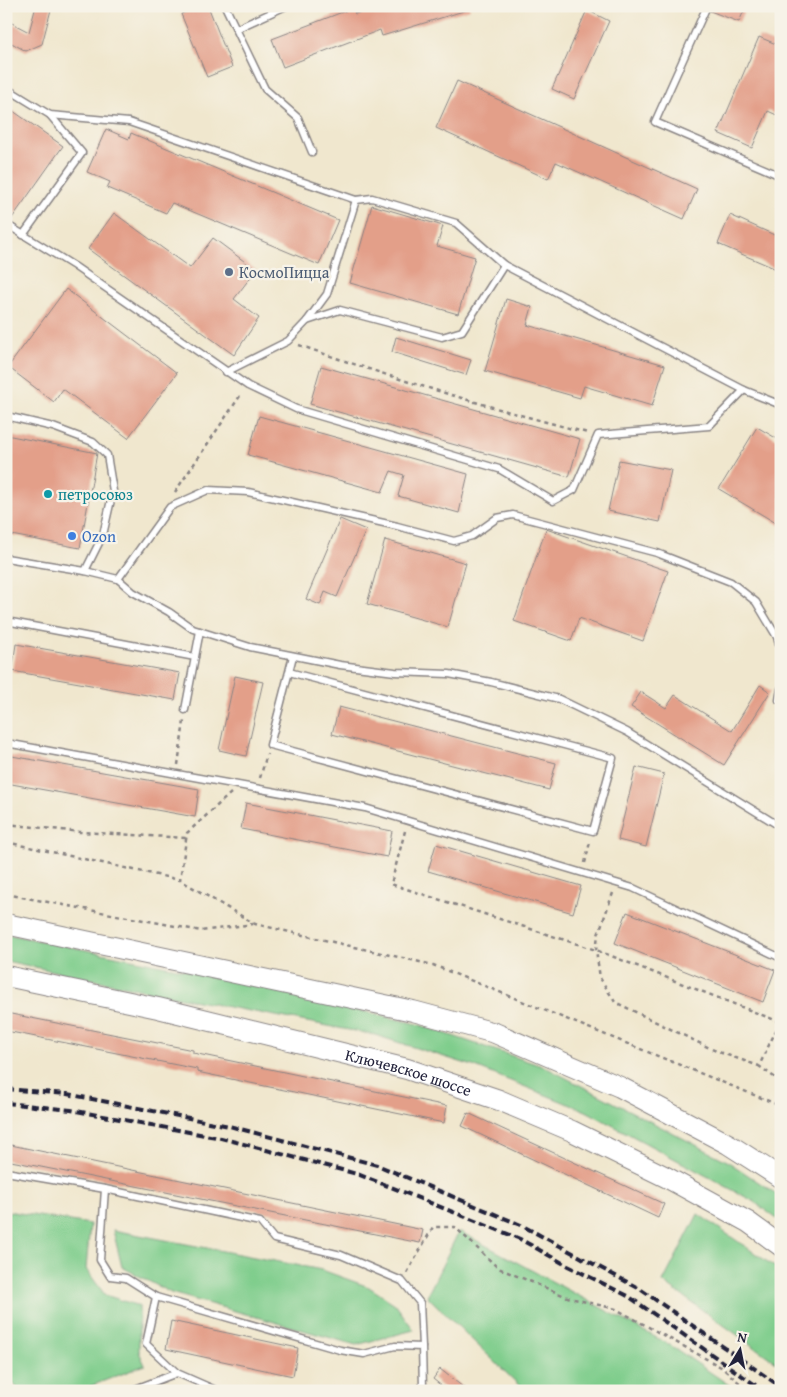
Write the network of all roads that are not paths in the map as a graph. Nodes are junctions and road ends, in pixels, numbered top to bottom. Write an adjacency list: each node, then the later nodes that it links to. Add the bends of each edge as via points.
1 (225, 6): 4 (lane)
2 (286, 6): 4 (lane)
3 (707, 6): 8 (lane, via 656,122)
4 (236, 29): 7 (lane, via 265,89 298,118)
5 (6, 88): 6 (lane)
6 (50, 115): 9 (lane, via 129,122); 11 (lane, via 82,153)
7 (312, 152)
8 (781, 176)
9 (356, 200): 12 (lane, via 372,198 456,223); 13 (lane, via 327,294)
10 (6, 224): 11 (lane)
11 (23, 235): 14 (lane, via 74,266)
12 (504, 265): 13 (lane, via 462,331 442,337 340,310); 15 (lane)
13 (307, 321): 14 (lane, via 288,341)
14 (226, 372): 15 (lane, via 296,409 500,469 553,501 574,490 598,435 710,426)
15 (744, 390): 16 (lane)
16 (781, 405)
17 (6, 416): 19 (lane, via 53,427 93,442 107,455 113,491 102,535)
18 (6, 558): 19 (lane)
19 (85, 571): 20 (lane)
20 (118, 579): 22 (lane, via 133,592); 23 (lane, via 170,507 208,490 248,492 454,541 472,536 497,518 513,514 657,553 731,582 756,602 777,637)
21 (6, 621): 25 (lane)
22 (200, 631): 24 (lane); 25 (lane)
23 (781, 652)
24 (293, 656): 26 (lane); 31 (lane, via 395,672 449,674 559,699 626,732)
25 (195, 657): 29 (lane)
26 (289, 672): 26 (lane, via 613,758 594,830 270,745)
27 (781, 689): 28 (lane)
28 (779, 700)
29 (185, 710)
30 (6, 743): 33 (lane, via 365,808 633,888)
31 (781, 827)
32 (6, 924): 36 (main road, via 403,1009 495,1033 620,1088 728,1144)
33 (781, 958)
34 (6, 976): 38 (main road, Ключевское шоссе, via 158,1008 408,1069 499,1100 666,1177 748,1222)
35 (6, 1172): 37 (lane)
36 (781, 1178)
37 (105, 1189): 39 (lane, via 100,1260 110,1276 126,1278); 40 (lane, via 260,1222 274,1239 341,1256 402,1281 420,1303)
38 (781, 1246)
39 (156, 1297): 40 (lane, via 340,1350 364,1354 395,1346); 41 (lane, via 146,1344)
40 (422, 1347): 44 (lane, via 423,1387)
41 (177, 1373): 42 (lane); 43 (lane)
42 (130, 1391)
43 (218, 1391)
44 (428, 1391)

